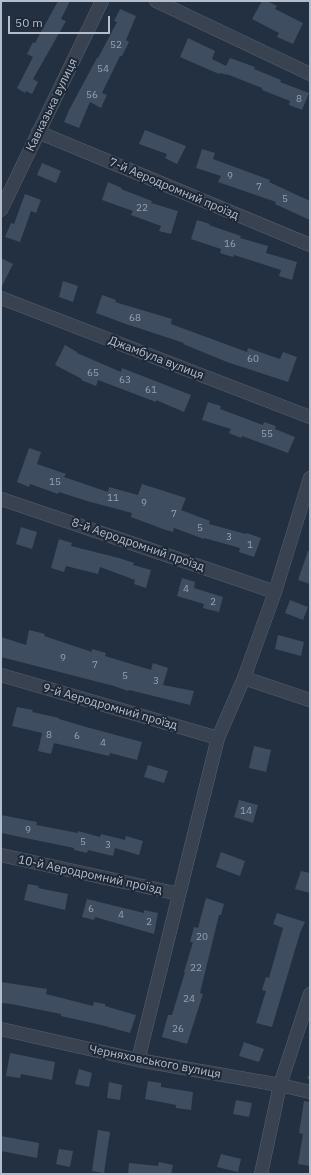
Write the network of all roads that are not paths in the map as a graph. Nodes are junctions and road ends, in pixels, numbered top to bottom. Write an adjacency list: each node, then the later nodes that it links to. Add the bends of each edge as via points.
1 (102, 1): 4 (street, Кавказька вулиця)
2 (156, 1): 3 (street)
3 (310, 74)
4 (38, 132): 5 (street, Кавказька вулиця); 6 (street, 7-й Аеродромний проїзд)
5 (1, 210)
6 (310, 245)
7 (1, 298): 8 (street, Джамбула вулиця)
8 (310, 417)
9 (310, 478): 11 (street)
10 (1, 499): 11 (street, 8-й Аеродромний проїзд)
11 (275, 592): 13 (street)
12 (1, 675): 15 (street, 9-й Аеродромний проїзд)
13 (244, 678): 14 (street); 15 (street)
14 (310, 700)
15 (218, 738): 17 (street)
16 (1, 855): 17 (street, 10-й Аеродромний проїзд)
17 (179, 894): 20 (street)
18 (310, 994): 21 (street)
19 (1, 1029): 20 (street, Черняховського вулиця)
20 (138, 1060): 21 (street, Черняховського вулиця)
21 (280, 1085): 22 (street, Черняховського вулиця); 23 (street)
22 (310, 1092)
23 (261, 1174)

